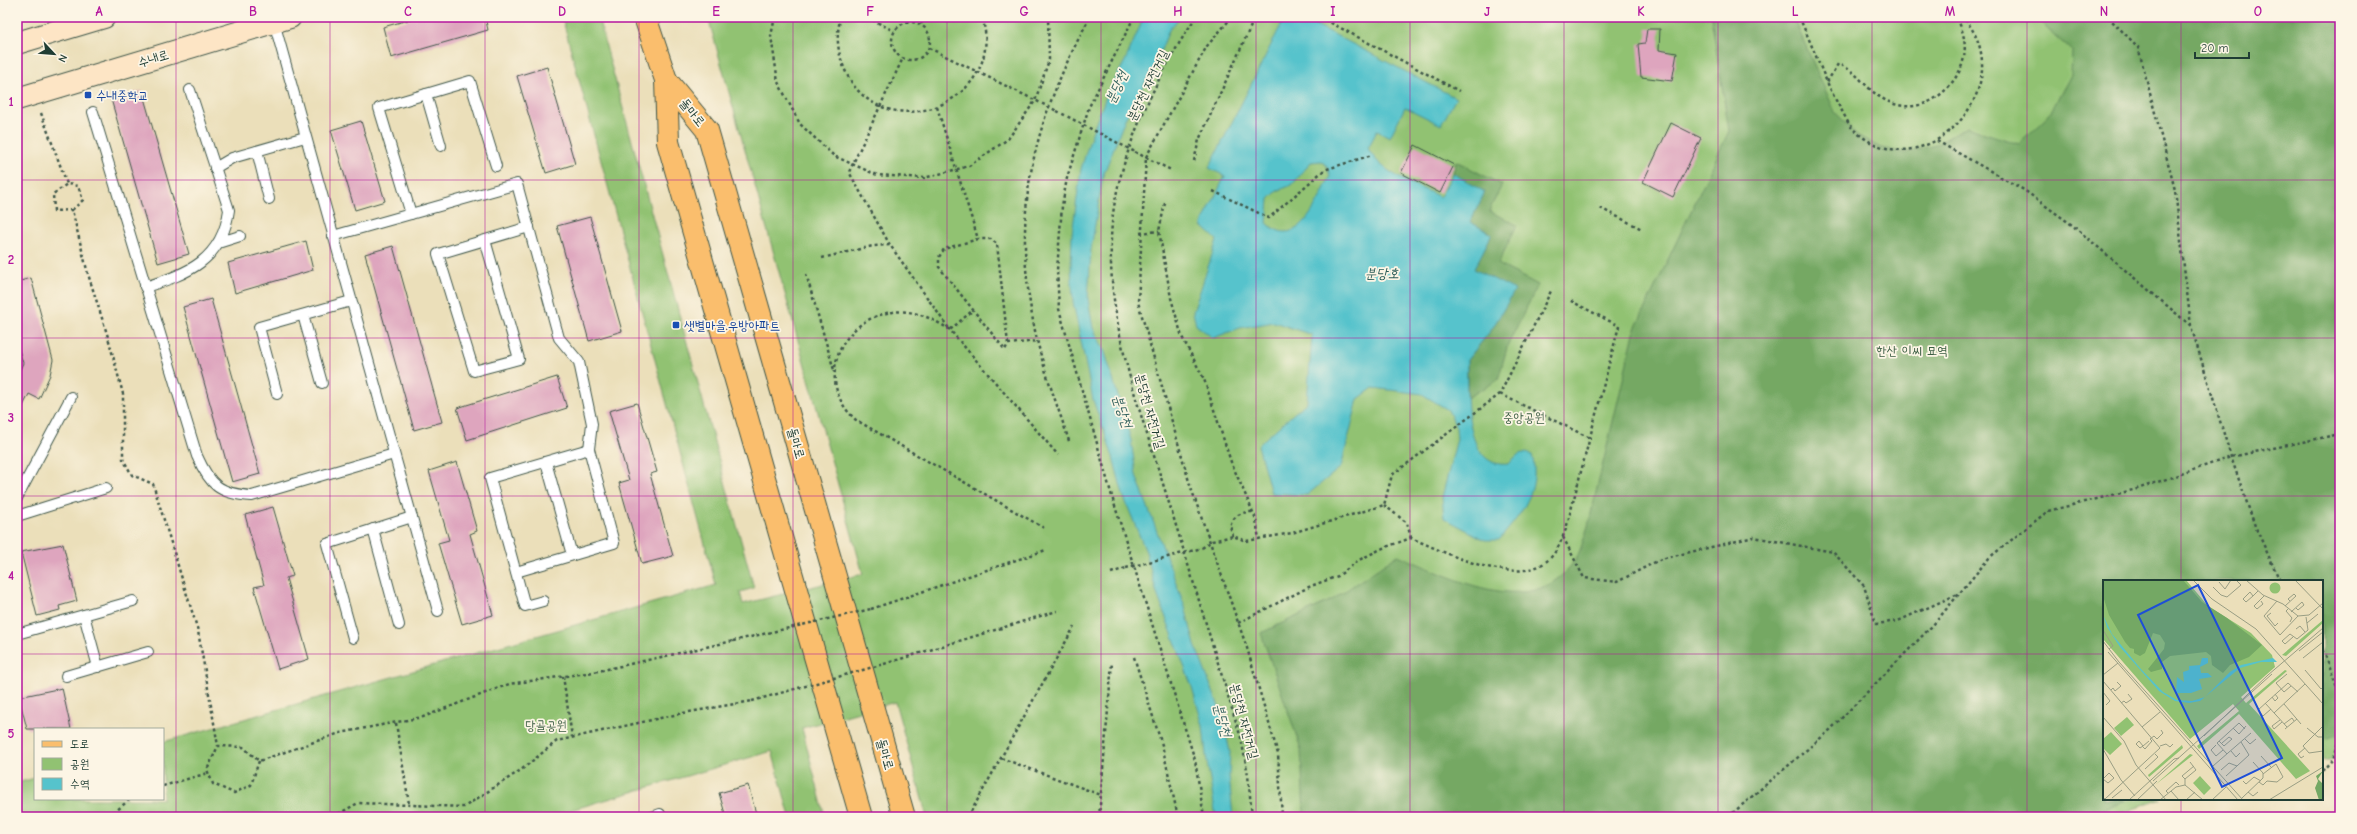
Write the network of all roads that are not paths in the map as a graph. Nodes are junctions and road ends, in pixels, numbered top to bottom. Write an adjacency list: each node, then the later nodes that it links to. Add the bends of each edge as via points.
1 (104, 17): 4 (main road)
2 (645, 17): 5 (main road, 돌마로)
3 (282, 19): 8 (main road, 수내로); 10 (lane)
4 (17, 42)
5 (666, 80): 50 (main road, 돌마로, via 668,142); 51 (main road, 돌마로, via 707,130)
6 (190, 90): 14 (lane)
7 (426, 94): 11 (lane); 13 (lane, via 470,81); 16 (lane, via 379,108)
8 (17, 99)
9 (93, 112): 22 (lane)
10 (305, 137): 12 (lane); 19 (lane)
11 (441, 146)
12 (257, 151): 14 (lane, via 232,158); 15 (lane)
13 (496, 166)
14 (215, 168): 21 (lane, via 229,210)
15 (269, 199)
16 (411, 214): 17 (lane, via 518,184); 19 (lane)
17 (529, 227): 20 (lane); 28 (lane, via 559,338 579,362 592,424)
18 (240, 236): 21 (lane)
19 (333, 236): 23 (lane)
20 (485, 240): 20 (lane, via 438,254 474,371 519,359)
21 (218, 243): 22 (lane, via 192,271)
22 (146, 287): 29 (lane, via 197,456 207,477 217,488 235,495 252,496)
23 (351, 301): 24 (lane); 29 (lane)
24 (303, 315): 25 (lane); 26 (lane, via 259,327)
25 (322, 383)
26 (277, 394)
27 (71, 398): 32 (lane)
28 (590, 449): 30 (lane); 36 (lane, via 614,543)
29 (394, 454): 34 (lane)
30 (546, 462): 36 (lane); 37 (lane, via 490,478)
31 (106, 488): 33 (lane)
32 (17, 498)
33 (17, 516)
34 (412, 517): 35 (lane); 40 (lane)
35 (373, 530): 42 (lane); 44 (lane, via 327,544)
36 (572, 555): 37 (lane)
37 (516, 572): 39 (lane, via 525,606)
38 (133, 601): 41 (lane)
39 (543, 601)
40 (438, 611)
41 (84, 615): 43 (lane); 46 (lane)
42 (399, 625)
43 (17, 634)
44 (354, 638)
45 (148, 652): 46 (lane)
46 (98, 667): 47 (lane)
47 (66, 676)
48 (652, 817): 49 (lane, via 660,814)
49 (661, 817)
50 (861, 817)
51 (904, 817)

